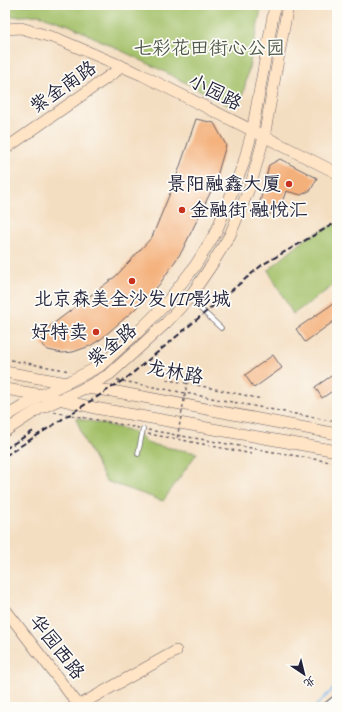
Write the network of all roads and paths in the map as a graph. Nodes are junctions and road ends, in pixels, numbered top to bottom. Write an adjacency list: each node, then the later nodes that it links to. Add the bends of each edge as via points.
1 (275, 5): 5 (main road, 紫金路)
2 (288, 5): 6 (main road, 紫金路)
3 (5, 29): 4 (main road, 小园路, via 21,28 58,39)
4 (120, 65): 5 (main road, 小园路); 7 (main road, 紫金南路, via 115,72)
5 (252, 132): 6 (main road, 小园路); 13 (main road, 紫金路, via 243,165 219,225 195,266 163,307 137,333 100,366)
6 (264, 137): 8 (main road, 小园路); 9 (main road, 紫金路, via 251,184 230,235)
7 (5, 149)
8 (337, 173)
9 (189, 298): 10 (lane); 14 (main road, 紫金路, via 166,323)
10 (221, 328)
11 (5, 359): 13 (path)
12 (5, 372): 16 (main road, 龙林路)
13 (85, 374): 16 (main road, 紫金路)
14 (105, 378): 19 (main road, 紫金路); 25 (path, 龙林路)
15 (166, 380): 17 (path)
16 (66, 383): 19 (main road, 龙林路); 20 (main road, 紫金路)
17 (187, 383): 22 (path, bridge); 30 (path, bridge)
18 (5, 388): 20 (main road)
19 (85, 388): 21 (main road, 紫金路); 28 (main road, 龙林路)
20 (42, 395): 21 (main road); 24 (main road, 紫金路)
21 (60, 399): 27 (main road, 紫金路); 31 (main road, via 95,408)
22 (262, 399)
23 (48, 411): 26 (path)
24 (5, 417)
25 (337, 422)
26 (143, 429): 32 (lane); 34 (path)
27 (5, 431)
28 (337, 434)
29 (155, 435): 30 (path)
30 (177, 439): 33 (path, bridge)
31 (337, 451)
32 (138, 454)
33 (252, 454)
34 (337, 463)
35 (5, 609): 38 (main road, 华园西路)
36 (176, 651): 38 (main road)
37 (337, 699): 39 (street)
38 (79, 706)
39 (327, 707)

